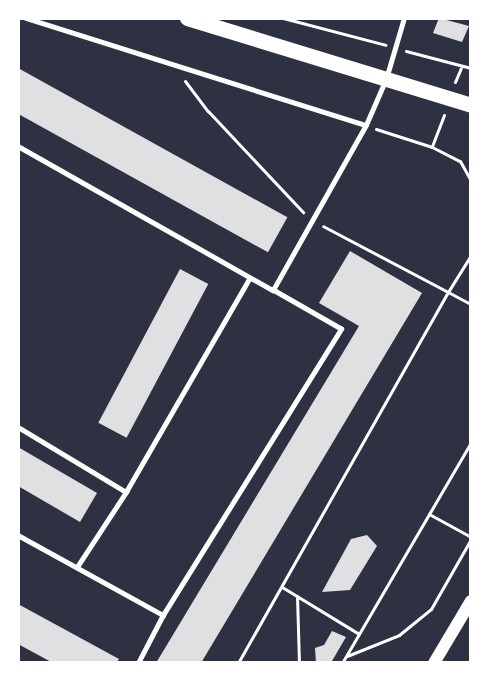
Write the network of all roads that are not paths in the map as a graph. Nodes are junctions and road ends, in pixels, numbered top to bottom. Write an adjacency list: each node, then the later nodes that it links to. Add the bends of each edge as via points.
1 (26, 18): 6 (lane)
2 (187, 18): 4 (main road)
3 (404, 18): 4 (lane)
4 (386, 79): 5 (main road); 6 (lane)
5 (469, 106)
6 (366, 125): 9 (lane)
7 (18, 146): 8 (lane)
8 (249, 279): 9 (lane); 11 (lane)
9 (273, 290): 15 (lane, via 341,329)
10 (18, 427): 11 (lane)
11 (126, 492): 13 (lane)
12 (18, 535): 13 (lane)
13 (77, 567): 15 (lane)
14 (471, 601): 17 (main road)
15 (163, 615): 16 (lane)
16 (138, 663)
17 (434, 663)

